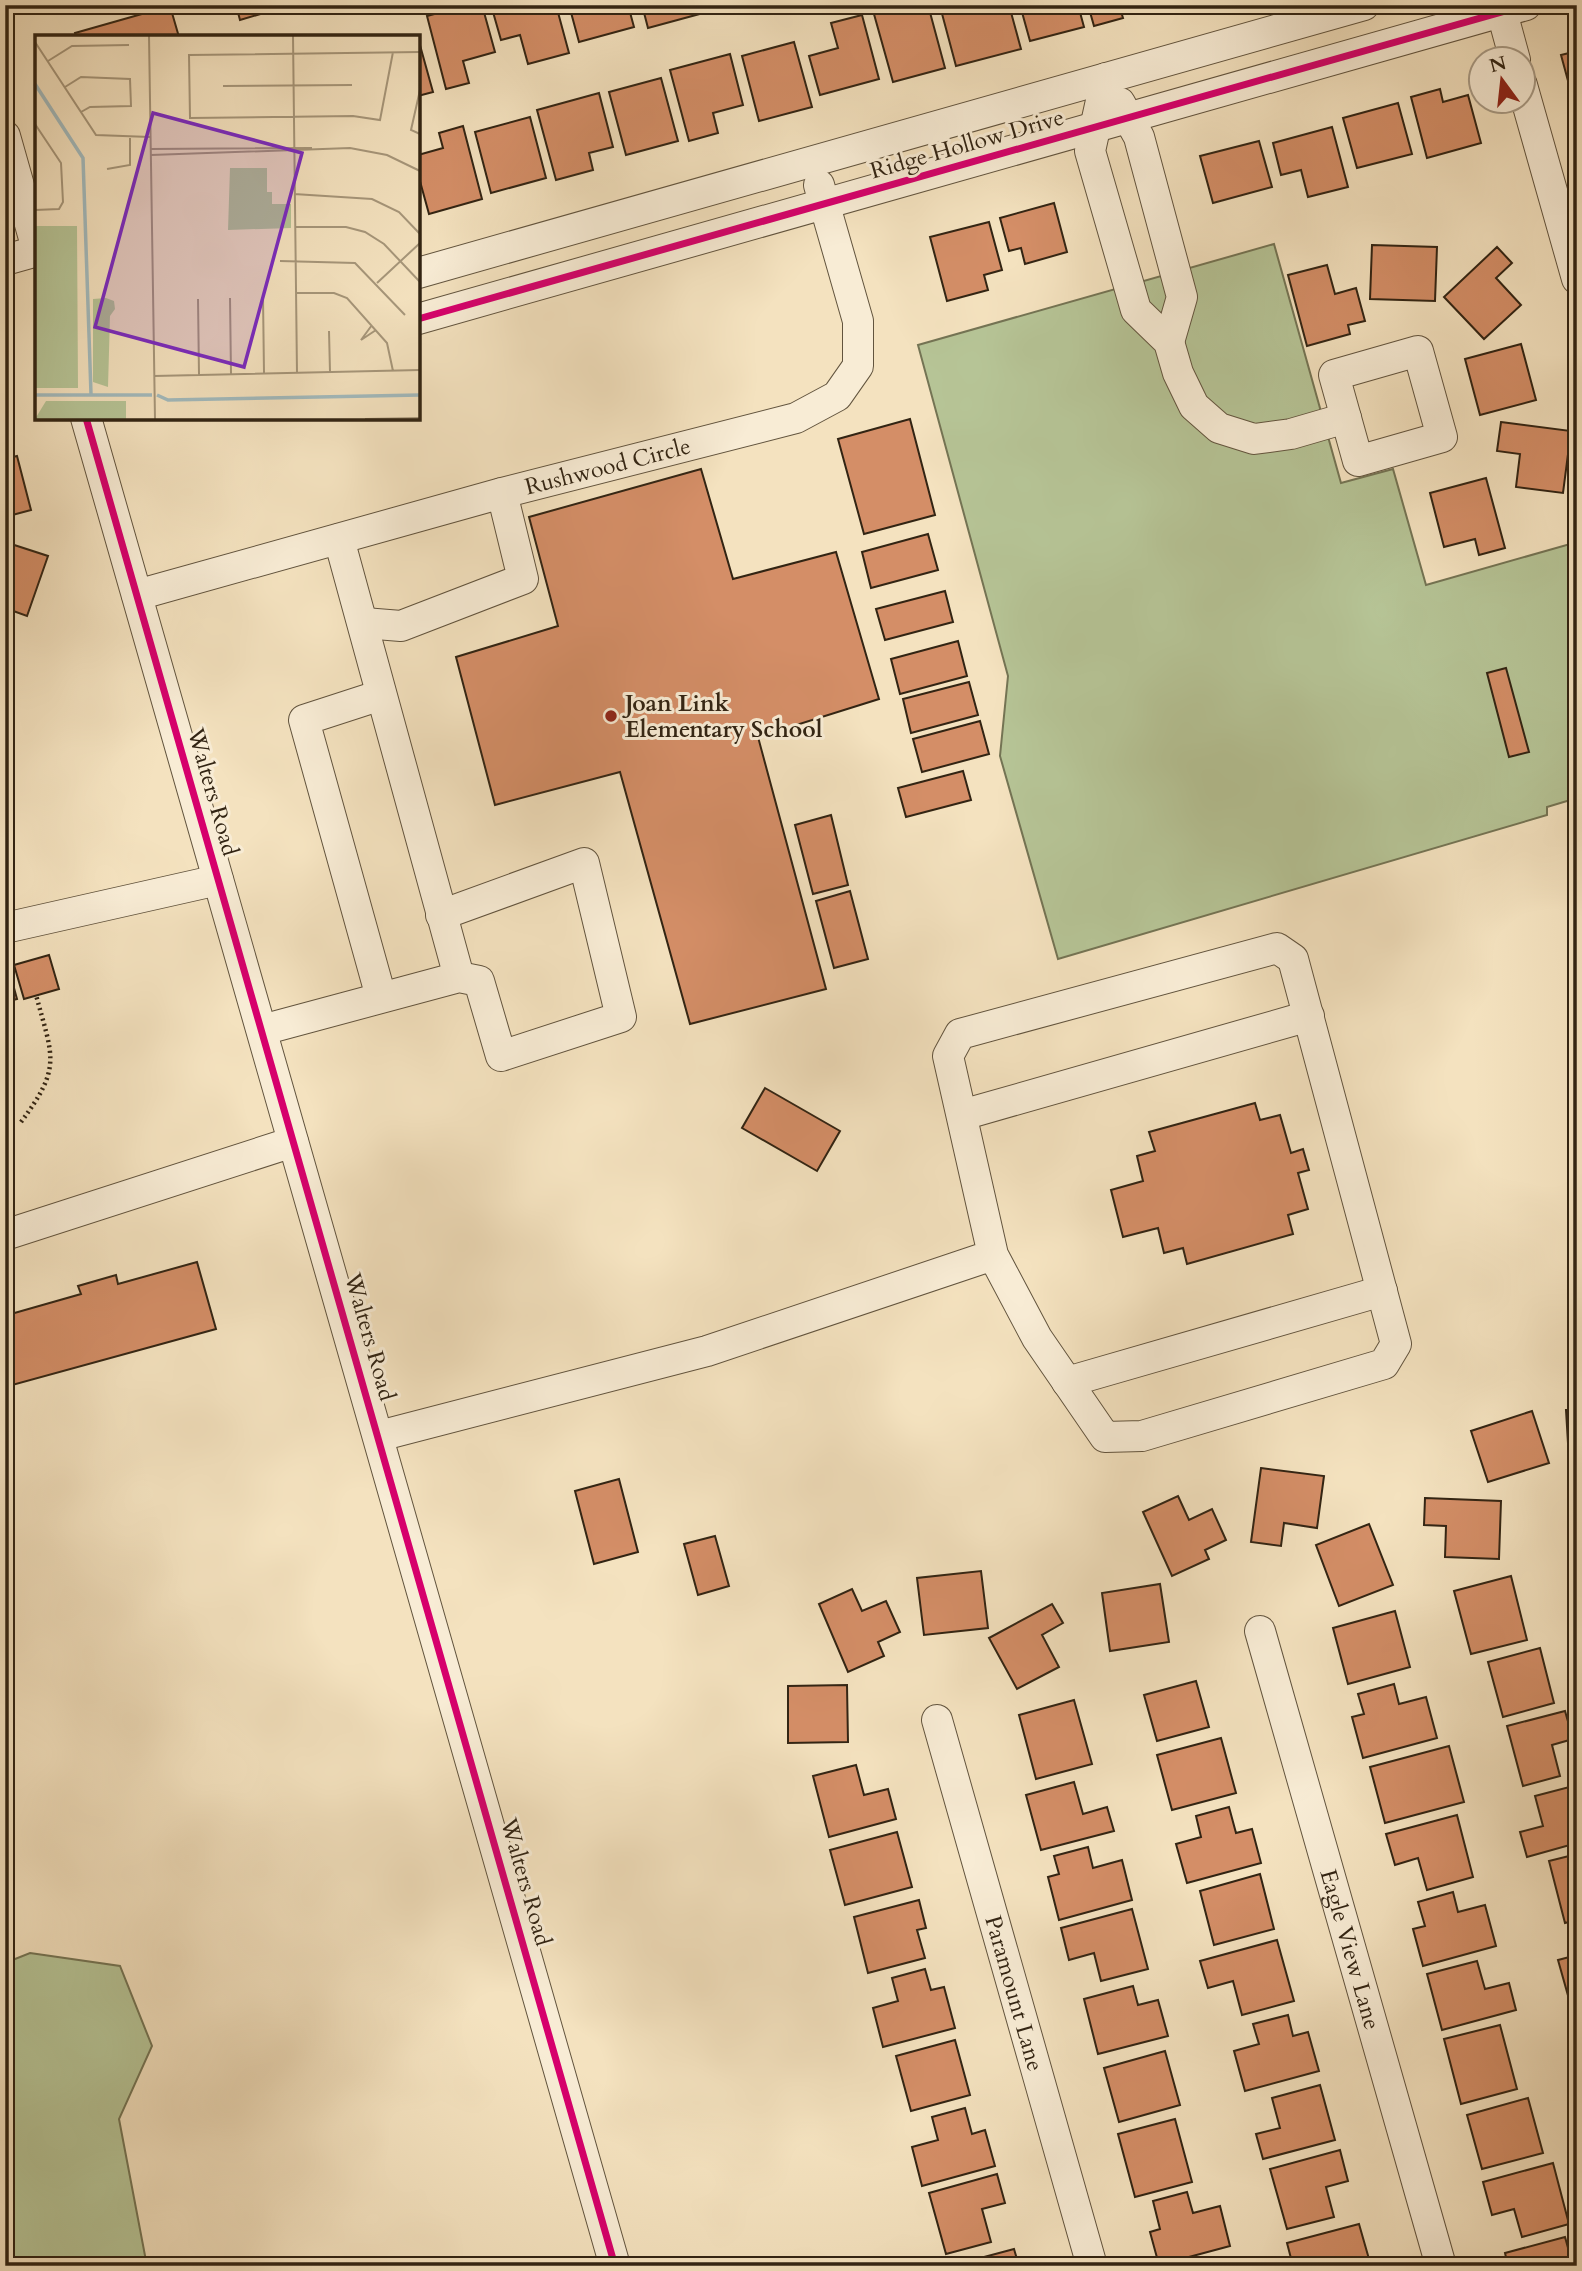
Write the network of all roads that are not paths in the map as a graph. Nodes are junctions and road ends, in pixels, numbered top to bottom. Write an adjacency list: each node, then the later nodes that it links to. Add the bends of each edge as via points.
1 (1364, 5): 4 (street, Ridge Hollow Drive)
2 (1509, 8): 3 (street); 6 (street, Ridge Hollow Drive)
3 (1513, 46)
4 (1106, 78): 6 (street); 7 (street); 9 (street, Ridge Hollow Drive)
5 (1531, 116): 15 (street)
6 (1128, 118): 7 (street, Ridge Hollow Drive); 17 (street, via 1139,137 1182,298)
7 (1093, 129): 10 (street, Ridge Hollow Drive); 17 (street, via 1090,151 1136,310)
8 (5, 136): 11 (street)
9 (813, 163): 10 (street, Rushwood Circle); 14 (street, Ridge Hollow Drive)
10 (824, 205): 16 (street, Ridge Hollow Drive); 20 (street, Rushwood Circle, via 858,320 858,366 837,396 796,418)
11 (35, 243)
12 (35, 251): 13 (street)
13 (5, 260)
14 (420, 272)
15 (1577, 279)
16 (420, 318)
17 (1169, 342): 18 (street, via 1194,406 1219,428 1254,439 1291,435)
18 (1346, 418)
19 (94, 420): 22 (street, Walters Road)
20 (502, 493): 21 (street, Rushwood Circle); 23 (street, via 523,579 401,626)
21 (339, 539): 22 (street, Rushwood Circle); 23 (street)
22 (137, 595): 25 (street, Walters Road)
23 (364, 623): 24 (street)
24 (381, 695): 26 (street); 29 (street, via 304,720)
25 (218, 880): 27 (street); 31 (street, Walters Road)
26 (441, 915): 28 (street); 28 (street, via 584,863 621,1017 500,1056 479,981)
27 (5, 928)
28 (459, 977): 29 (street)
29 (381, 998): 31 (street)
30 (1309, 1016): 32 (street); 32 (street, via 1293,959 1277,948 960,1034 948,1056); 36 (street)
31 (262, 1030): 33 (street, Walters Road)
32 (962, 1115): 35 (street)
33 (293, 1142): 34 (street); 38 (street, Walters Road)
34 (5, 1235)
35 (993, 1255): 37 (street, via 1037,1338); 38 (street, via 708,1352)
36 (1382, 1291): 37 (street); 37 (street, via 1396,1343 1384,1363 1142,1436 1105,1437)
37 (1067, 1382)
38 (379, 1436): 41 (street, Walters Road)
39 (1261, 1631): 43 (street, Eagle View Lane)
40 (937, 1720): 42 (street, Paramount Lane)
41 (615, 2266)
42 (1092, 2266)
43 (1441, 2266)

